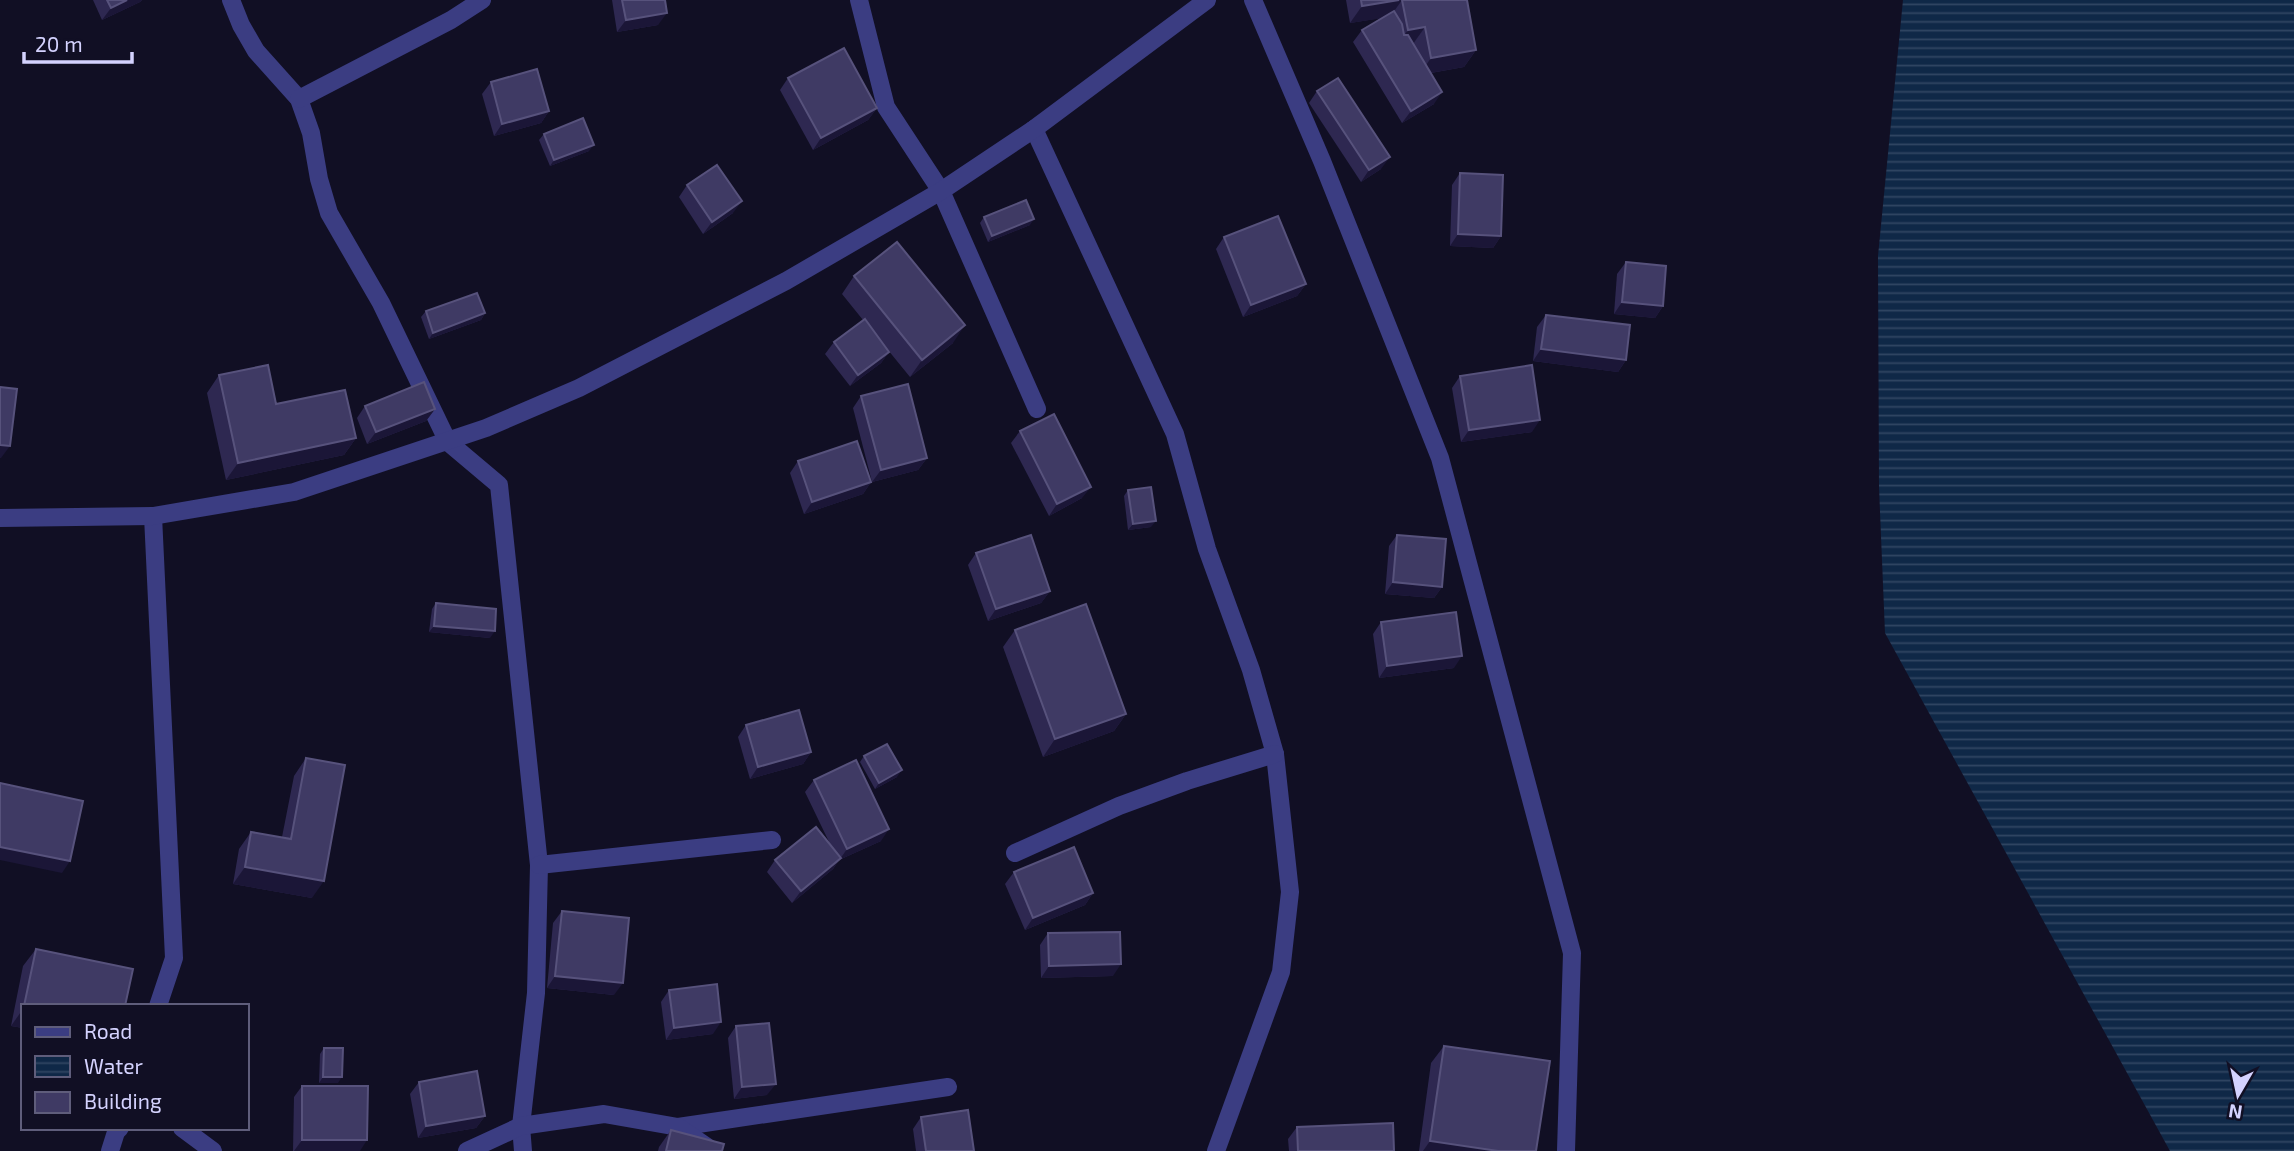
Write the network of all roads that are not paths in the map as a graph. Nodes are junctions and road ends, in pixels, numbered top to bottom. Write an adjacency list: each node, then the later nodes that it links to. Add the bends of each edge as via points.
1 (231, 0): 6 (street, via 256,51)
2 (482, 0): 6 (street)
3 (859, 0): 8 (street, via 886,107)
4 (1207, 0): 7 (street)
5 (1253, 0): 29 (street, via 1444,471 1572,953)
6 (299, 99): 10 (street, via 312,133 329,212 381,303)
7 (1034, 129): 8 (street); 13 (street, via 1175,434 1207,549 1251,670)
8 (941, 191): 9 (street); 10 (street, via 786,281 579,388)
9 (1037, 409)
10 (448, 442): 11 (street, via 294,492); 16 (street, via 499,485)
11 (153, 516): 12 (street); 17 (street, via 174,958)
12 (0, 518)
13 (1275, 754): 15 (street, via 1119,806); 28 (street, via 1290,892 1281,972)
14 (772, 840): 16 (street)
15 (1014, 853)
16 (540, 865): 19 (street, via 536,993)
17 (159, 1004)
18 (948, 1087): 20 (street)
19 (521, 1126): 20 (street, via 604,1114); 25 (street); 26 (street)
20 (678, 1128): 27 (street)
21 (117, 1130): 23 (street)
22 (186, 1130): 24 (street)
23 (110, 1151)
24 (213, 1151)
25 (467, 1151)
26 (523, 1151)
27 (713, 1151)
28 (1216, 1151)
29 (1566, 1151)

